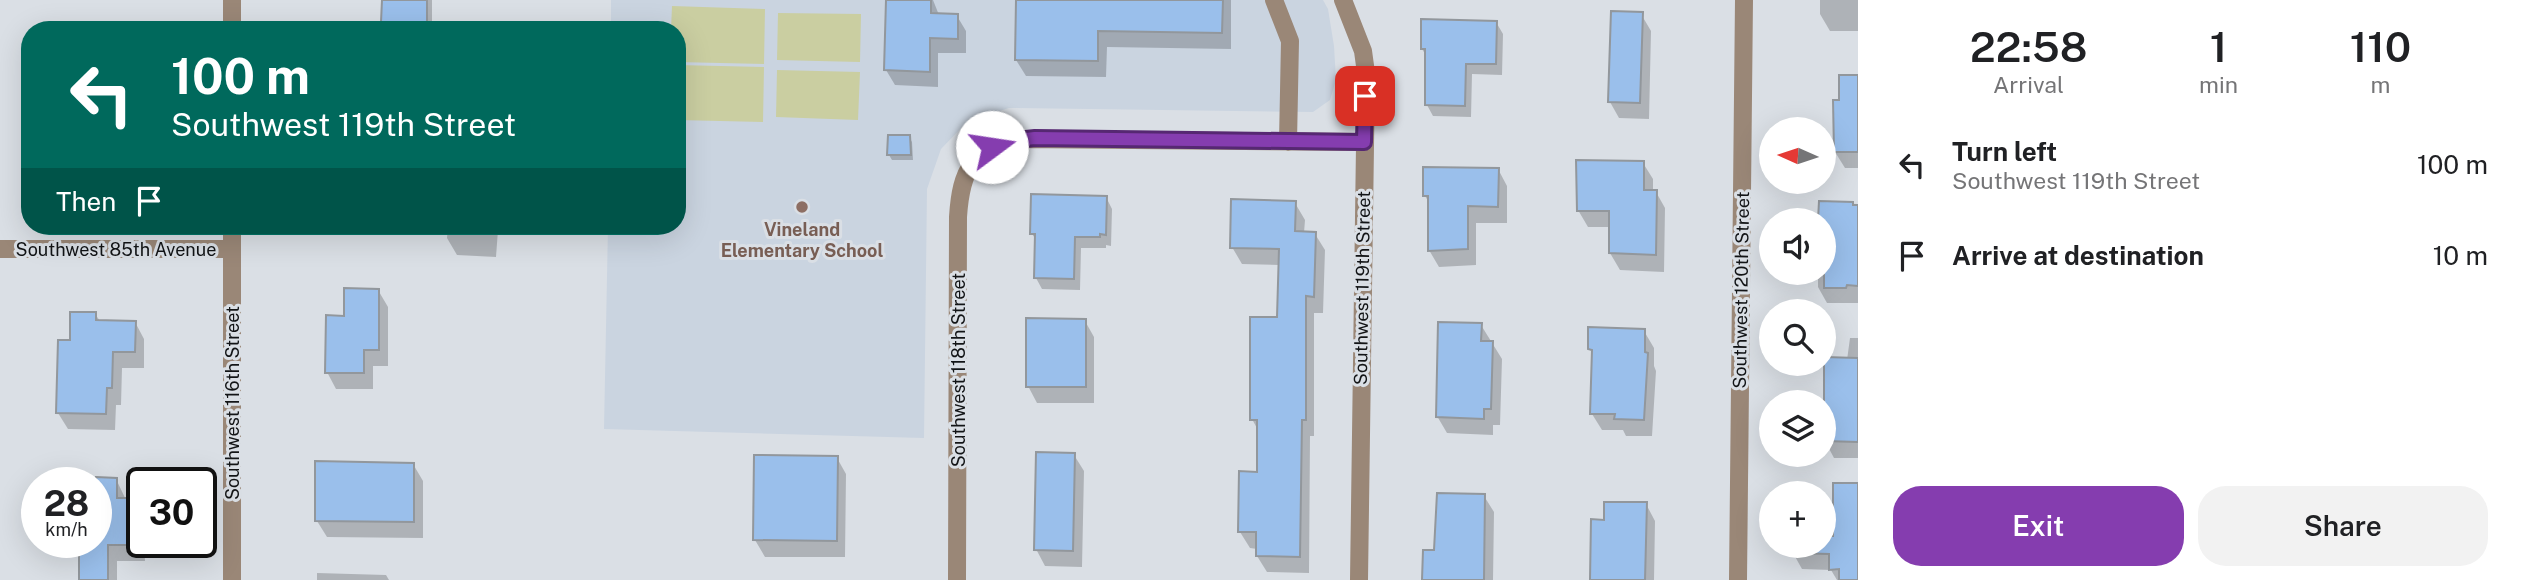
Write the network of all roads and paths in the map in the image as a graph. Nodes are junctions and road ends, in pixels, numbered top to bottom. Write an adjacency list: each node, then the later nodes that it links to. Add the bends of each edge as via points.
1 (232, 0): 5 (street)
2 (1274, 0): 6 (street, via 1290,41)
3 (1343, 0): 7 (street, Southwest 119th Street, via 1366,66)
4 (1744, 0): 14 (street, Southwest 120th Street)
5 (232, 21)
6 (1288, 142): 7 (street); 12 (street, Southwest 118th Street, via 1021,139 992,147 972,162 961,186 958,217)
7 (1364, 142): 13 (street, Southwest 119th Street)
8 (232, 235): 10 (street, Southwest 116th Street)
9 (0, 249): 10 (street, Southwest 85th Avenue)
10 (232, 249): 11 (street, Southwest 116th Street)
11 (232, 580)
12 (957, 580)
13 (1359, 580)
14 (1738, 580)

